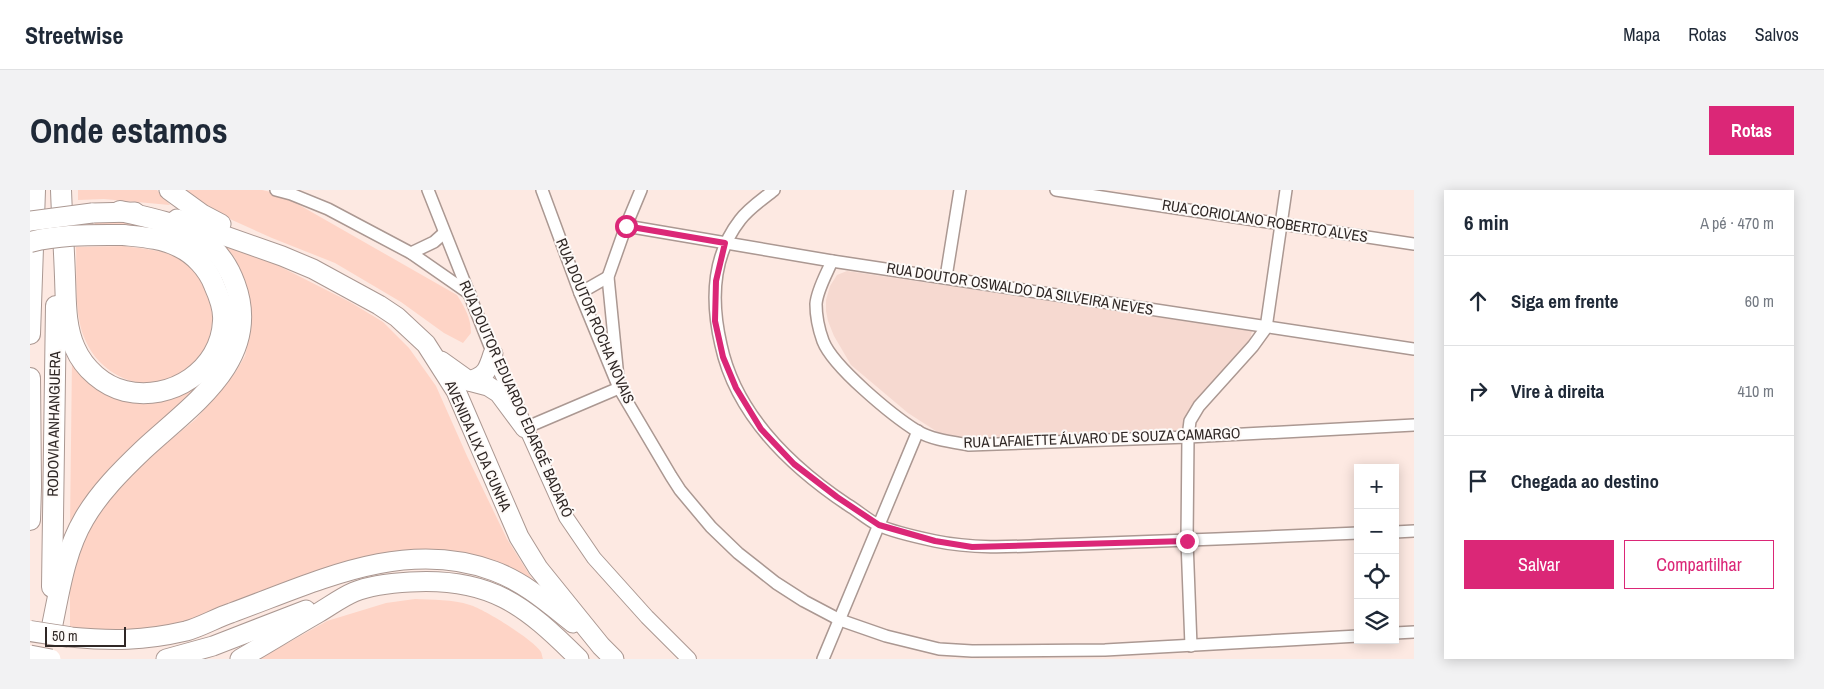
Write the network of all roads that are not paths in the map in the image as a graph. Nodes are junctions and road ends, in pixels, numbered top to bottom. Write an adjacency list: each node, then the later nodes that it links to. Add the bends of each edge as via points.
1 (35, 190): 29 (highway)
2 (60, 190): 18 (highway, bridge, via 68,325 84,364 117,389 152,394 181,385 207,363 216,347 223,322 222,309 210,276 180,247 123,235 82,235 43,239); 50 (highway, RODOVIA ANHANGUERA, via 56,280)
3 (169, 190): 22 (highway, via 202,214)
4 (276, 190): 12 (street)
5 (428, 190): 17 (street, RUA DOUTOR EDUARDO EDARGÉ BADARÓ)
6 (542, 190): 26 (street, RUA DOUTOR ROCHA NOVAIS)
7 (641, 190): 16 (street)
8 (774, 190): 19 (street, via 741,219)
9 (960, 190): 25 (street)
10 (1056, 190): 15 (street, RUA CORIOLANO ROBERTO ALVES)
11 (1286, 190): 15 (street)
12 (291, 192): 21 (street)
13 (120, 211): 14 (highway, bridge); 22 (highway, via 182,220); 50 (highway, via 190,231 210,246 224,260 239,294 240,328 228,364 213,386 125,468 84,519 66,561)
14 (30, 222)
15 (1281, 224): 20 (street, RUA CORIOLANO ROBERTO ALVES); 28 (street)
16 (626, 226): 19 (street, RUA DOUTOR OSWALDO DA SILVEIRA NEVES); 24 (street)
17 (444, 233): 21 (street, via 434,242); 27 (street, RUA DOUTOR EDUARDO EDARGÉ BADARÓ)
18 (30, 242)
19 (725, 243): 23 (street, RUA DOUTOR OSWALDO DA SILVEIRA NEVES); 41 (street, via 716,281 715,321 723,357 736,388 761,429 794,464)
20 (1414, 244)
21 (411, 253): 27 (street)
22 (282, 256): 32 (highway, AVENIDA LIX DA CUNHA, via 379,305 426,344)
23 (832, 260): 25 (street, RUA DOUTOR OSWALDO DA SILVEIRA NEVES); 38 (street, RUA LAFAIETTE ÁLVARO DE SOUZA CAMARGO, via 816,302 824,343 838,364 857,383)
24 (608, 277): 26 (street); 35 (street)
25 (946, 277): 28 (street, RUA DOUTOR OSWALDO DA SILVEIRA NEVES)
26 (580, 293): 35 (street, RUA DOUTOR ROCHA NOVAIS)
27 (470, 294): 31 (street, RUA DOUTOR EDUARDO EDARGÉ BADARÓ)
28 (1266, 328): 30 (street, RUA DOUTOR OSWALDO DA SILVEIRA NEVES); 39 (street, via 1199,406 1190,421)
29 (30, 334)
30 (1414, 349)
31 (493, 354): 34 (highway, via 489,368 481,377); 37 (street, RUA DOUTOR EDUARDO EDARGÉ BADARÓ)
32 (434, 356): 34 (highway); 54 (highway, AVENIDA LIX DA CUNHA, via 456,391 519,537 538,568)
33 (30, 378): 40 (highway, RODOVIA ANHANGUERA)
34 (469, 381): 37 (highway, via 499,393)
35 (619, 388): 37 (street); 47 (street, RUA DOUTOR ROCHA NOVAIS, via 676,483 711,527 776,583)
36 (1414, 425): 39 (street, RUA LAFAIETTE ÁLVARO DE SOUZA CAMARGO)
37 (525, 428): 61 (street, RUA DOUTOR EDUARDO EDARGÉ BADARÓ, via 566,517 594,558)
38 (918, 432): 39 (street, RUA LAFAIETTE ÁLVARO DE SOUZA CAMARGO, via 969,445); 41 (street)
39 (1188, 437): 45 (street)
40 (30, 520)
41 (879, 525): 45 (street, via 935,541 972,547); 47 (street)
42 (1414, 531): 43 (street)
43 (1399, 532)
44 (1354, 533): 45 (street)
45 (1187, 541): 53 (street)
46 (354, 592): 58 (highway, via 213,646); 59 (highway); 60 (highway, via 417,582 455,583 481,588 528,613)
47 (840, 620): 55 (street, RUA DOUTOR ROCHA NOVAIS, via 939,649); 62 (street)
48 (30, 631): 50 (highway, bridge)
49 (1414, 632): 51 (street)
50 (60, 634): 54 (highway, via 102,640 137,640 188,630 359,567 429,558 461,561 495,571 521,584); 57 (highway, RODOVIA ANHANGUERA)
51 (1399, 634)
52 (1354, 636): 53 (street, RUA DOUTOR ROCHA NOVAIS)
53 (1191, 646): 55 (street, RUA DOUTOR ROCHA NOVAIS)
54 (608, 652)
55 (1106, 654)
56 (30, 656): 57 (highway, bridge)
57 (51, 659)
58 (166, 659)
59 (240, 659)
60 (579, 659)
61 (690, 659)
62 (823, 659)

